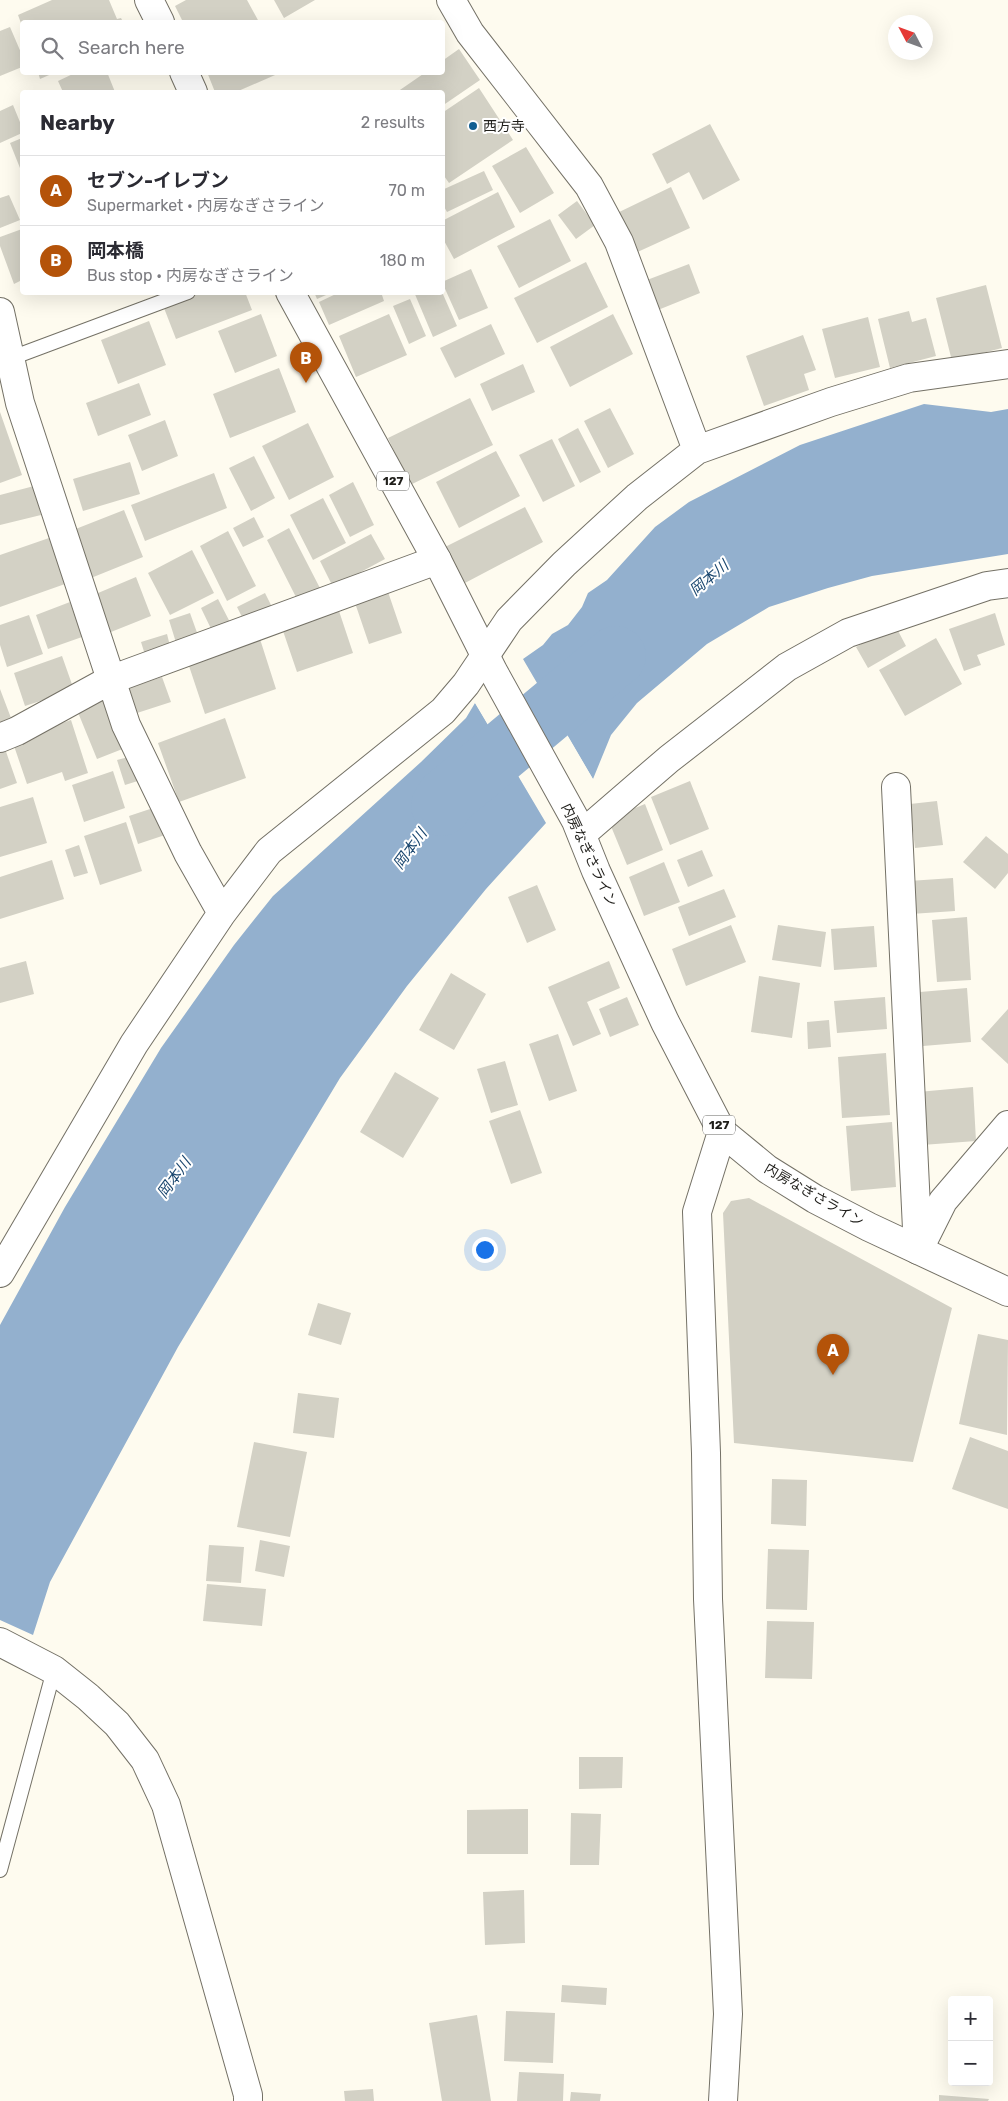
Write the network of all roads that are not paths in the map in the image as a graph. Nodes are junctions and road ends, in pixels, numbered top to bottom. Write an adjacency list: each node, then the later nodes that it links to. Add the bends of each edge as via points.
1 (149, 0): 3 (main road)
2 (451, 0): 11 (main road, via 470,33 594,194 619,242)
3 (159, 20)
4 (185, 75): 5 (main road)
5 (192, 90)
6 (180, 295): 9 (lane)
7 (292, 295): 12 (main road, 内房なぎさライン / 127)
8 (0, 312): 9 (main road)
9 (5, 360): 15 (main road)
10 (1008, 364): 11 (main road, via 909,378)
11 (697, 450): 14 (main road, via 637,497 509,620)
12 (437, 560): 14 (main road, 内房なぎさライン / 127); 15 (main road)
13 (1008, 583): 18 (main road, via 987,586 848,633 787,667)
14 (489, 664): 18 (main road, 内房なぎさライン / 127); 19 (main road, via 443,711 269,851)
15 (110, 680): 16 (main road); 19 (main road, via 126,725 188,853)
16 (0, 738)
17 (896, 787): 22 (main road)
18 (579, 828): 21 (main road, 内房なぎさライン / 127, via 665,1022)
19 (222, 913): 23 (main road, via 134,1044)
20 (1008, 1125): 22 (main road, via 943,1202)
21 (722, 1132): 22 (main road, 内房なぎさライン / 127, via 767,1169 815,1199); 29 (main road, via 697,1212 708,1599 728,2014)
22 (918, 1250): 24 (main road, 内房なぎさライン / 127)
23 (0, 1273)
24 (1008, 1292)
25 (0, 1642): 26 (main road)
26 (47, 1666): 27 (lane); 28 (main road, via 117,1724 145,1760 163,1798)
27 (0, 1870)
28 (248, 2101)
29 (723, 2101)

